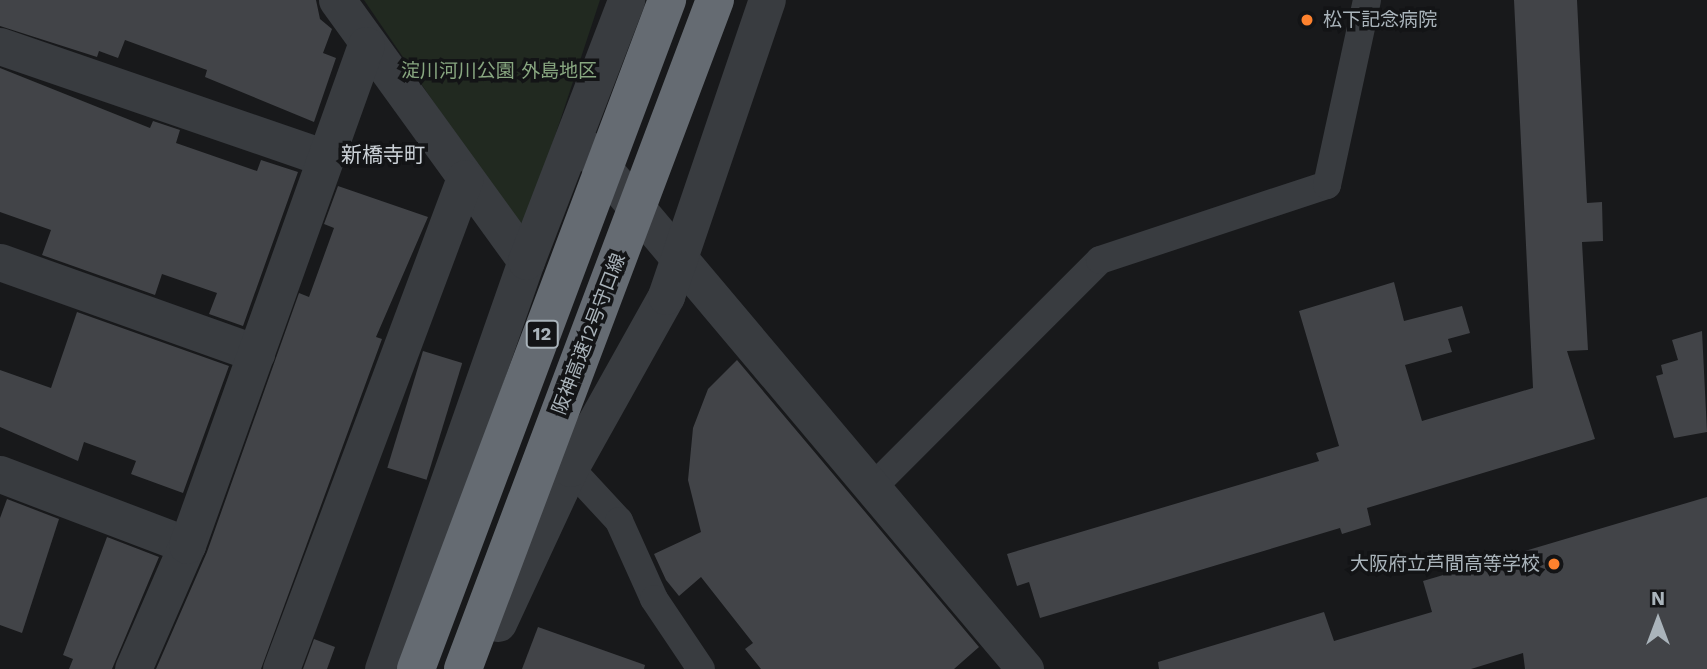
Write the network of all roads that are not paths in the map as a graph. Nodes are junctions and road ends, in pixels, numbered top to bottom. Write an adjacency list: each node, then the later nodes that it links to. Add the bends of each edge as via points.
1 (337, 0): 7 (street)
2 (626, 0): 9 (street)
3 (667, 0): 23 (highway, 12)
4 (715, 0): 24 (highway, 阪神高速12号守口線)
5 (767, 0): 12 (street)
6 (1367, 0): 18 (street, via 1327,185 1100,260)
7 (366, 45): 10 (street); 11 (street)
8 (0, 46): 10 (street)
9 (575, 135): 12 (street); 13 (street)
10 (325, 158): 15 (street)
11 (465, 178): 13 (street); 21 (street)
12 (676, 257): 16 (street, via 666,296); 18 (street)
13 (526, 261): 22 (street)
14 (0, 262): 15 (street)
15 (256, 353): 19 (street)
16 (570, 468): 25 (street); 26 (street, via 619,522 654,599)
17 (0, 474): 19 (street)
18 (875, 485): 27 (street)
19 (187, 545): 20 (street)
20 (133, 669)
21 (281, 669)
22 (383, 669)
23 (416, 669)
24 (463, 669)
25 (481, 669)
26 (701, 669)
27 (1025, 669)

